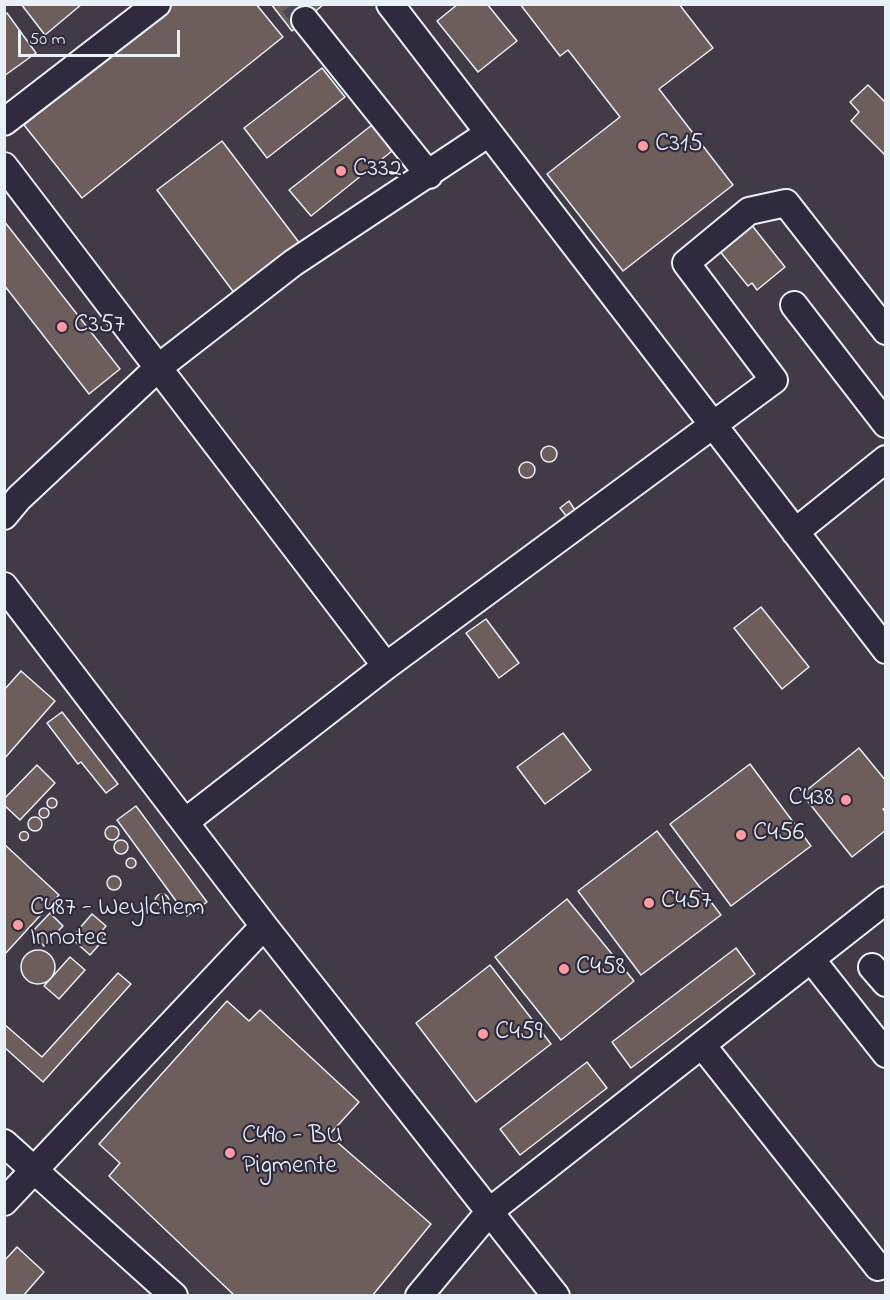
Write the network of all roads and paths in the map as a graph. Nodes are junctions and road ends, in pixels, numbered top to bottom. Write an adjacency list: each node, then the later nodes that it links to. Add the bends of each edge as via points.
1 (157, 4): 4 (street)
2 (390, 4): 5 (street)
3 (305, 20): 7 (street)
4 (4, 122)
5 (489, 133): 7 (street); 11 (street)
6 (4, 166): 10 (street)
7 (429, 176): 10 (street, via 293,263)
8 (794, 305): 12 (street)
9 (885, 331): 11 (street, via 786,202 749,211 686,263 774,380)
10 (159, 367): 14 (street); 18 (street)
11 (712, 424): 15 (street); 18 (street)
12 (885, 424)
13 (885, 459): 15 (street)
14 (4, 516)
15 (795, 532): 17 (street)
16 (4, 585): 19 (street)
17 (885, 650)
18 (386, 666): 19 (street)
19 (185, 822): 21 (street)
20 (883, 906): 22 (street)
21 (264, 926): 26 (street); 28 (street)
22 (811, 959): 23 (street); 24 (street)
23 (702, 1044): 28 (street); 29 (street)
24 (885, 1054)
25 (4, 1143): 26 (street)
26 (33, 1169): 27 (street); 30 (street)
27 (4, 1202)
28 (490, 1210): 31 (street); 32 (street)
29 (883, 1269)
30 (174, 1296)
31 (419, 1296)
32 (556, 1296)

